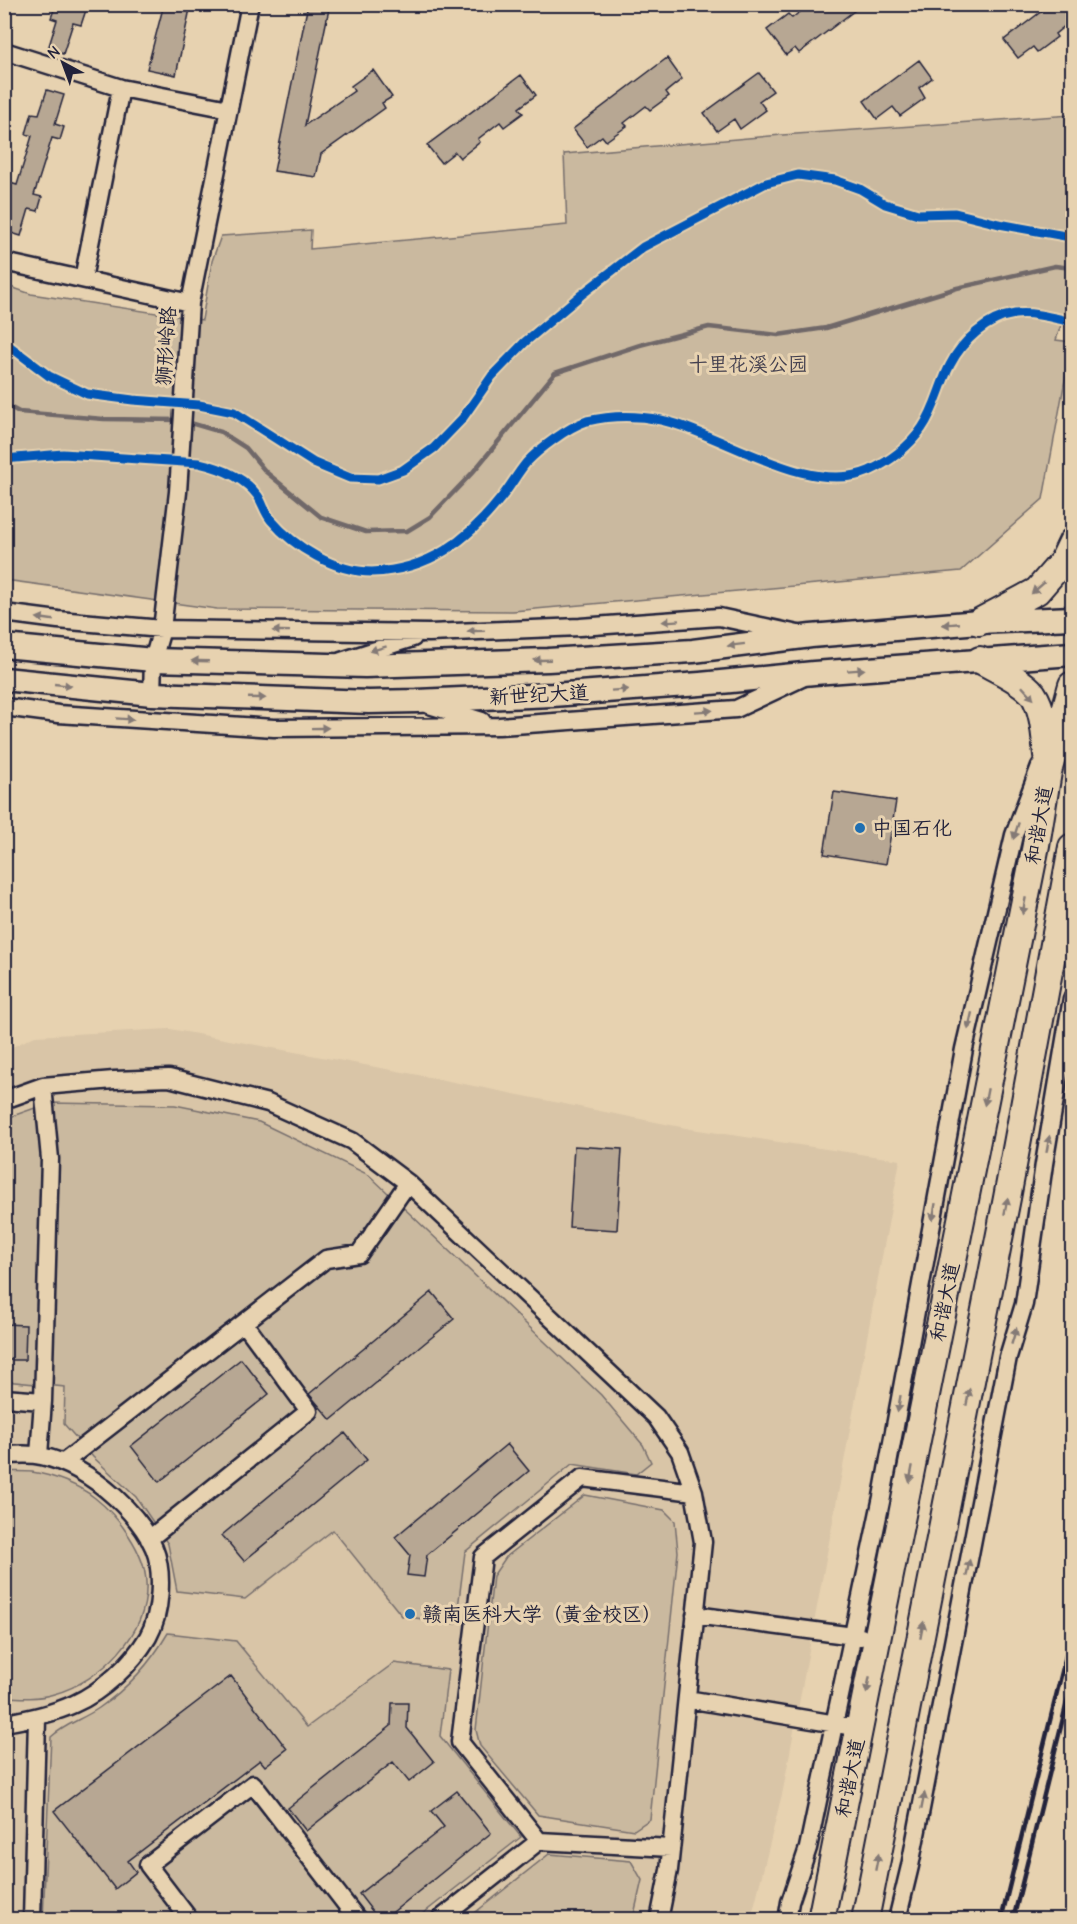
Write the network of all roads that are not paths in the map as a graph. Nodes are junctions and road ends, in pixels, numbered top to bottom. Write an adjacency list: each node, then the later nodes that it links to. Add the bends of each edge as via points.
1 (250, 4): 4 (street, 狮形岭路)
2 (4, 51): 3 (street)
3 (122, 88): 4 (street); 6 (street)
4 (229, 109): 7 (street, 狮形岭路)
5 (4, 262): 6 (street)
6 (83, 279): 7 (street)
7 (190, 303): 12 (street, 狮形岭路, via 178,492)
8 (1072, 542): 11 (highway, one-way to 11, via 1063,561 1037,591)
9 (4, 613): 12 (street, one-way to 9)
10 (1072, 618): 11 (main road, 新世纪大道)
11 (979, 622): 14 (main road, 新世纪大道, one-way to 14)
12 (162, 629): 13 (street, one-way to 12); 17 (street, 狮形岭路)
13 (429, 633): 14 (street, one-way to 13, via 719,617); 19 (street, one-way to 19)
14 (811, 636): 19 (main road, 新世纪大道, one-way to 19, via 693,651 548,660)
15 (4, 646): 17 (main road, 新世纪大道)
16 (1072, 654): 18 (main road, 新世纪大道)
17 (153, 660): 19 (main road, 新世纪大道, one-way to 17); 24 (street, 狮形岭路)
18 (980, 660): 20 (main road, 新世纪大道, one-way to 18); 28 (highway, one-way to 28, via 1033,694 1044,722)
19 (328, 664)
20 (814, 673): 25 (main road, 新世纪大道, one-way to 20, via 552,695); 27 (street, one-way to 20, via 736,709)
21 (1072, 678): 28 (street)
22 (4, 679): 24 (main road, 新世纪大道, one-way to 24)
23 (1072, 685): 28 (highway, 和谐大道)
24 (152, 694): 25 (main road, 新世纪大道, one-way to 25)
25 (417, 701): 27 (street)
26 (4, 707): 27 (street, one-way to 27, via 274,728)
27 (499, 726)
28 (1047, 761): 43 (street, one-way to 43, via 1014,835 964,1049); 44 (highway, 和谐大道, one-way to 44, via 1036,845)
29 (1072, 847): 59 (highway, 和谐大道, one-way to 29)
30 (1072, 998): 60 (street, one-way to 30, via 1008,1357 1024,1304)
31 (43, 1086): 32 (street); 33 (street, via 169,1078 268,1102 352,1141); 36 (street, via 50,1159)
32 (4, 1100)
33 (408, 1183): 34 (street, via 359,1254 326,1259); 40 (street, via 656,1417 680,1452)
34 (244, 1323): 39 (street); 41 (street, via 309,1411)
35 (4, 1398): 36 (street)
36 (43, 1401): 38 (street)
37 (4, 1455): 38 (street)
38 (39, 1455): 39 (street)
39 (64, 1462): 41 (street, via 99,1481)
40 (694, 1492): 42 (street, via 703,1542); 50 (street, via 582,1478 483,1557 460,1742)
41 (149, 1539): 46 (street, via 159,1569 160,1591 149,1636 124,1667 101,1687 76,1703)
42 (695, 1615): 43 (street); 45 (street)
43 (853, 1635): 44 (street); 48 (street)
44 (877, 1640): 49 (highway, 和谐大道, one-way to 49)
45 (687, 1699): 48 (street); 51 (street)
46 (37, 1718): 47 (street); 52 (street)
47 (4, 1723)
48 (834, 1724): 49 (street); 57 (street, via 808,1848)
49 (860, 1728): 58 (highway, 和谐大道)
50 (539, 1841): 51 (street); 55 (street)
51 (672, 1848): 56 (street)
52 (32, 1920)
53 (190, 1920): 54 (street, via 148,1865 253,1784)
54 (358, 1920)
55 (439, 1920)
56 (659, 1920)
57 (787, 1920)
58 (821, 1920)
59 (865, 1920)
60 (897, 1920)

